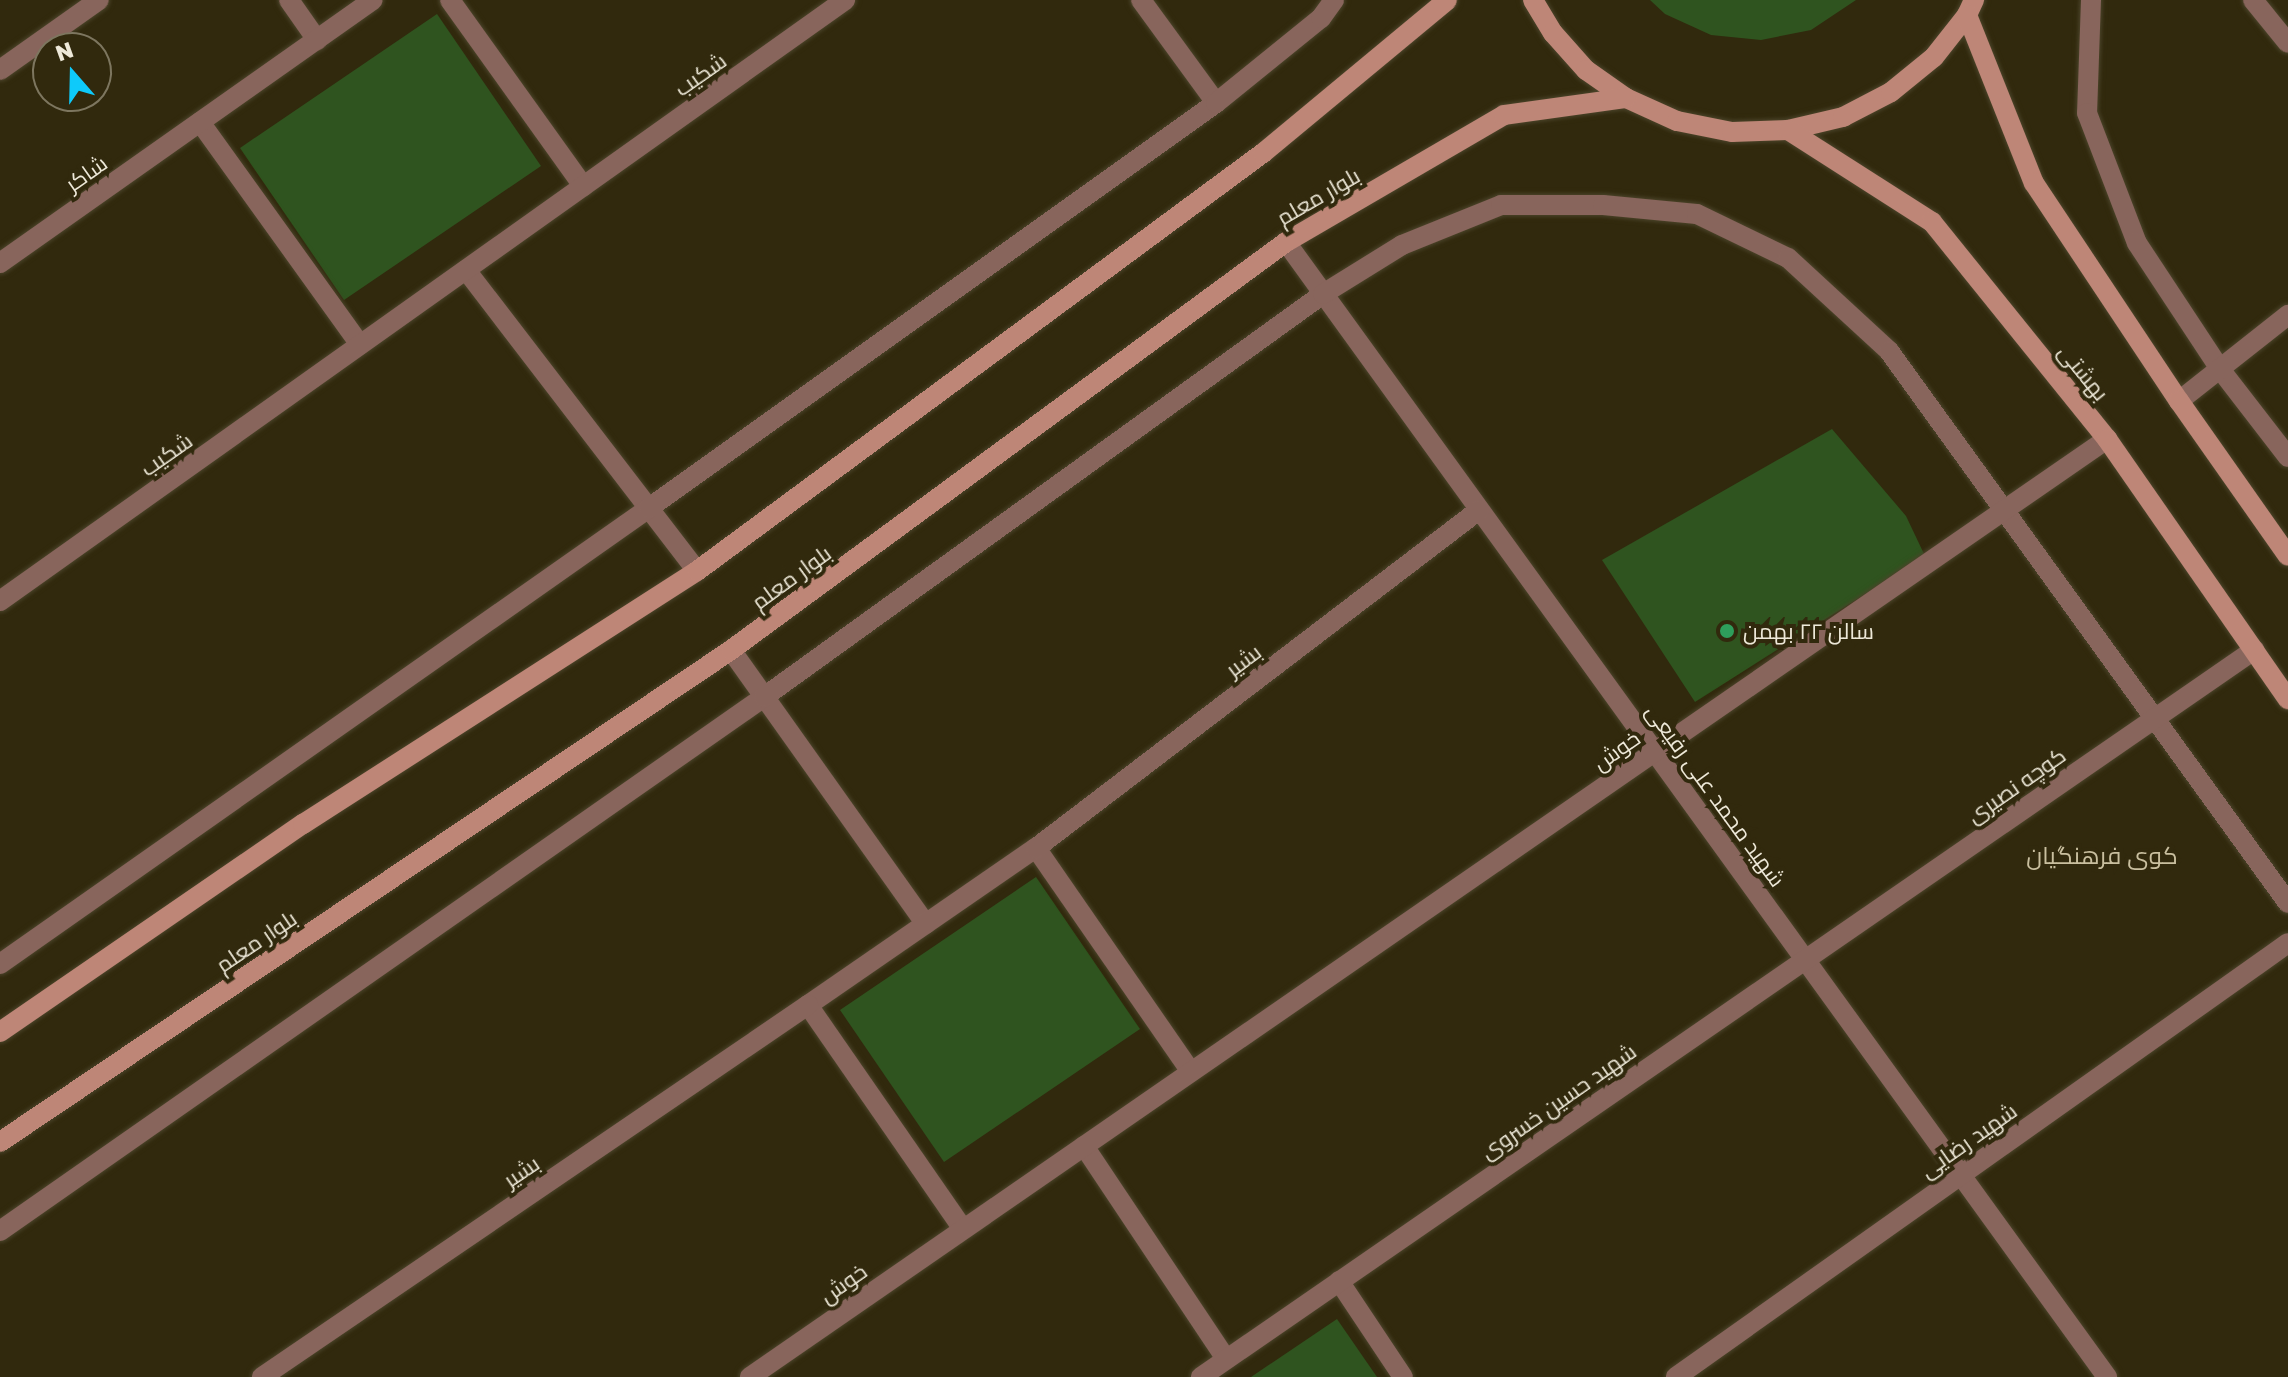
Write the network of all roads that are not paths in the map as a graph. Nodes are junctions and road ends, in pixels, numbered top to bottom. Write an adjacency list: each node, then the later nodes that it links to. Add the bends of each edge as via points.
1 (99, 0): 15 (street)
2 (289, 0): 13 (street)
3 (373, 0): 13 (street, شاکر)
4 (450, 0): 20 (street)
5 (845, 0): 20 (street, شکیب)
6 (1141, 0): 17 (street)
7 (1334, 0): 17 (street, via 1321,18)
8 (1447, 0): 35 (main road, via 1263,153)
9 (1533, 0): 16 (main road, via 1586,70)
10 (2091, 0): 27 (street, via 2087,113 2137,243)
11 (2253, 0): 14 (street)
12 (1971, 8): 19 (main road, via 1934,57 1891,92 1843,117); 28 (main road, via 2034,183)
13 (317, 40): 18 (street, شاکر)
14 (2288, 43)
15 (0, 70)
16 (1626, 98): 19 (main road, via 1677,121 1732,132); 21 (main road, بلوار معلم, via 1504,115)
17 (1216, 103): 31 (street)
18 (200, 122): 22 (street, شاکر); 26 (street)
19 (1788, 130): 29 (main road, بهشتی, via 1932,222)
20 (583, 186): 23 (street, شکیب)
21 (1286, 242): 24 (street, شهید محمد علی رفیعی); 37 (main road, بلوار معلم)
22 (0, 263)
23 (466, 270): 26 (street, شکیب); 31 (street)
24 (1323, 294): 32 (street, شهید محمد علی رفیعی); 33 (street, via 1402,245 1501,205 1603,205 1697,214 1788,258 1889,351); 39 (street)
25 (2288, 315): 27 (street)
26 (360, 345): 36 (street, شکیب)
27 (2220, 369): 28 (street); 30 (street)
28 (2179, 401): 34 (main road)
29 (2107, 439): 33 (street, خوش); 38 (main road, بهشتی)
30 (2288, 457)
31 (649, 508): 35 (street); 48 (street)
32 (1479, 510): 42 (street, شهید محمد علی رفیعی); 43 (street, بشیر)
33 (2003, 510): 41 (street); 42 (street, خوش)
34 (2288, 556)
35 (697, 571): 50 (main road, via 303,824)
36 (0, 601)
37 (731, 650): 39 (street); 52 (main road, بلوار معلم)
38 (2254, 650): 40 (main road, بهشتی); 41 (street, کوچه نصیری)
39 (764, 697): 45 (street); 56 (street)
40 (2288, 699)
41 (2154, 718): 44 (street); 47 (street, کوچه نصیری)
42 (1655, 752): 47 (street, شهید محمد علی رفیعی); 51 (street, خوش)
43 (1036, 848): 45 (street, بشیر); 51 (street)
44 (2288, 903)
45 (926, 924): 49 (street, بشیر)
46 (2288, 943): 54 (street, شهید رضایی)
47 (1805, 959): 54 (street, شهید محمد علی رفیعی); 57 (street, شهید حسین خسروی)
48 (0, 964)
49 (808, 1005): 55 (street); 59 (street, بشیر)
50 (0, 1032)
51 (1191, 1072): 53 (street, خوش)
52 (0, 1142)
53 (1084, 1146): 55 (street, خوش); 58 (street)
54 (1961, 1175): 63 (street, شهید رضایی); 64 (street, شهید محمد علی رفیعی)
55 (963, 1229): 60 (street, خوش)
56 (0, 1231)
57 (1339, 1281): 58 (street, شهید حسین خسروی); 62 (street)
58 (1226, 1359): 61 (street, شهید حسین خسروی)
59 (262, 1377)
60 (750, 1377)
61 (1201, 1377)
62 (1403, 1377)
63 (1676, 1377)
64 (2107, 1377)

